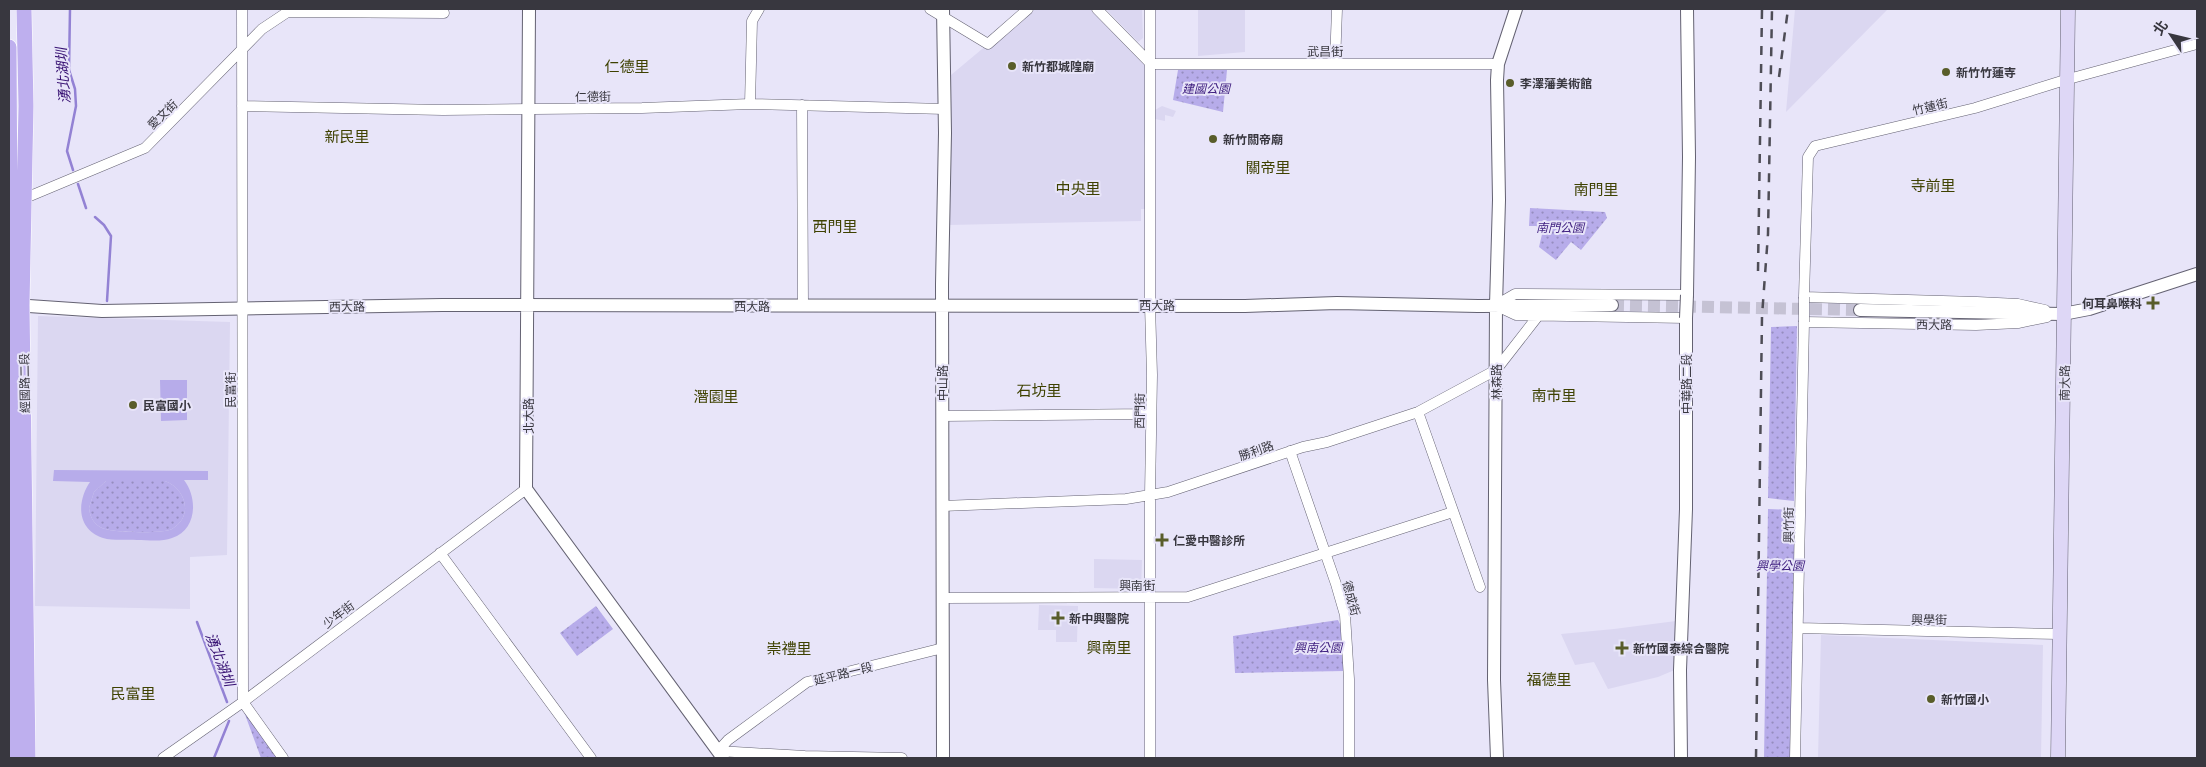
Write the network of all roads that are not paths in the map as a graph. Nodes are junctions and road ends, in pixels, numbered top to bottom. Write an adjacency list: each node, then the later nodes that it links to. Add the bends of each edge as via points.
1 (24, 9): 28 (main road, 經國路二段)
2 (242, 9): 18 (street, 民富街)
3 (529, 9): 27 (street, 北大路)
4 (759, 9): 23 (street, via 752,21)
5 (930, 9): 15 (street)
6 (1028, 9): 15 (street, via 988,44)
7 (1097, 9): 19 (street)
8 (1150, 9): 19 (street, 西門街)
9 (1337, 9): 20 (street)
10 (1516, 9): 21 (street, 林森路)
11 (1687, 9): 30 (street, 中華路二段)
12 (2068, 9): 22 (main road, 南大路)
13 (290, 10): 14 (street); 18 (street, 愛文街, via 262,30)
14 (444, 13)
15 (943, 13): 26 (street, 中山路)
16 (2197, 44): 22 (street, 竹蓮街)
17 (9, 46): 32 (main road, 經國路二段)
18 (242, 50): 25 (street, 民富街); 28 (street, 愛文街, via 145,148)
19 (1151, 64): 20 (street, 武昌街); 33 (street, 西門街)
20 (1336, 64): 21 (street, 武昌街)
21 (1498, 64): 34 (street, 林森路)
22 (2065, 80): 31 (street, 竹蓮街, via 1975,108 1815,146 1808,157); 41 (main road, 南大路)
23 (750, 104): 24 (street, 仁德街); 27 (street, 仁德街)
24 (802, 105): 26 (street, 仁德街); 37 (street)
25 (242, 106): 27 (street, 仁德街); 39 (street, 民富街)
26 (945, 109): 38 (street, 中山路)
27 (528, 110): 36 (street, 北大路)
28 (24, 199): 32 (main road, 經國路二段)
29 (2197, 274): 41 (street, 西大路, via 2098,306)
30 (1687, 295): 34 (street, 西大路, via 1515,294); 43 (street, 中華路二段, bridge)
31 (1804, 297): 41 (street, 西大路, via 2018,304); 44 (street, 竹蓮街, bridge)
32 (14, 305): 39 (street, 西大路, via 102,311); 59 (main road, 經國路二段); 60 (main road, 經國路二段)
33 (1150, 305): 34 (street, 西大路); 38 (street, 西大路); 47 (street, 西門街)
34 (1496, 305): 35 (street, 西大路); 42 (street, 西大路, via 1516,315); 45 (street, 林森路)
35 (1612, 305)
36 (527, 306): 37 (street, 西大路); 39 (street, 西大路); 50 (street, 北大路)
37 (803, 306): 38 (street, 西大路)
38 (942, 306): 48 (street, 中山路)
39 (242, 309): 64 (street, 民富街)
40 (1860, 310): 41 (street, 西大路)
41 (2062, 314): 44 (street, 西大路, via 2018,323); 62 (main road, 南大路)
42 (1538, 316): 43 (street, 西大路); 45 (street, 勝利路)
43 (1686, 318): 76 (street, 中華路二段)
44 (1804, 322): 61 (street, 興竹街)
45 (1496, 370): 46 (street, 勝利路); 75 (street, 林森路, via 1494,680)
46 (1418, 412): 49 (street, 勝利路); 53 (street)
47 (1151, 414): 48 (street); 51 (street, 西門街)
48 (942, 416): 52 (street, 中山路)
49 (1290, 451): 51 (street, 勝利路, via 1168,492); 55 (street, 德成街)
50 (526, 489): 54 (street, 少年街); 65 (street)
51 (1150, 495): 52 (street, 勝利路, via 1126,500); 58 (street, 西門街)
52 (942, 506): 57 (street, 中山路)
53 (1453, 512): 55 (street, 興南街); 56 (street)
54 (440, 553): 64 (street, 少年街); 70 (street)
55 (1325, 553): 58 (street, 興南街, via 1188,597); 74 (street, 德成街, via 1347,630)
56 (1480, 587)
57 (942, 598): 58 (street, 興南街); 63 (street, 中山路)
58 (1150, 598): 73 (street, 西門街)
59 (28, 620): 60 (street); 67 (main road, 經國路二段)
60 (10, 623): 66 (main road, 經國路二段)
61 (1798, 628): 62 (street, 興學街); 77 (street, 興竹街)
62 (2060, 634): 78 (main road, 南大路)
63 (942, 648): 65 (street, 延平路一段, via 806,682 728,740); 72 (street, 中山路)
64 (242, 702): 68 (street, 少年街); 69 (street)
65 (716, 756): 71 (street)
66 (13, 758)
67 (28, 758)
68 (163, 758)
69 (283, 758)
70 (591, 758)
71 (902, 758)
72 (943, 758)
73 (1150, 758)
74 (1349, 758)
75 (1497, 758)
76 (1680, 758)
77 (1795, 758)
78 (2058, 758)

